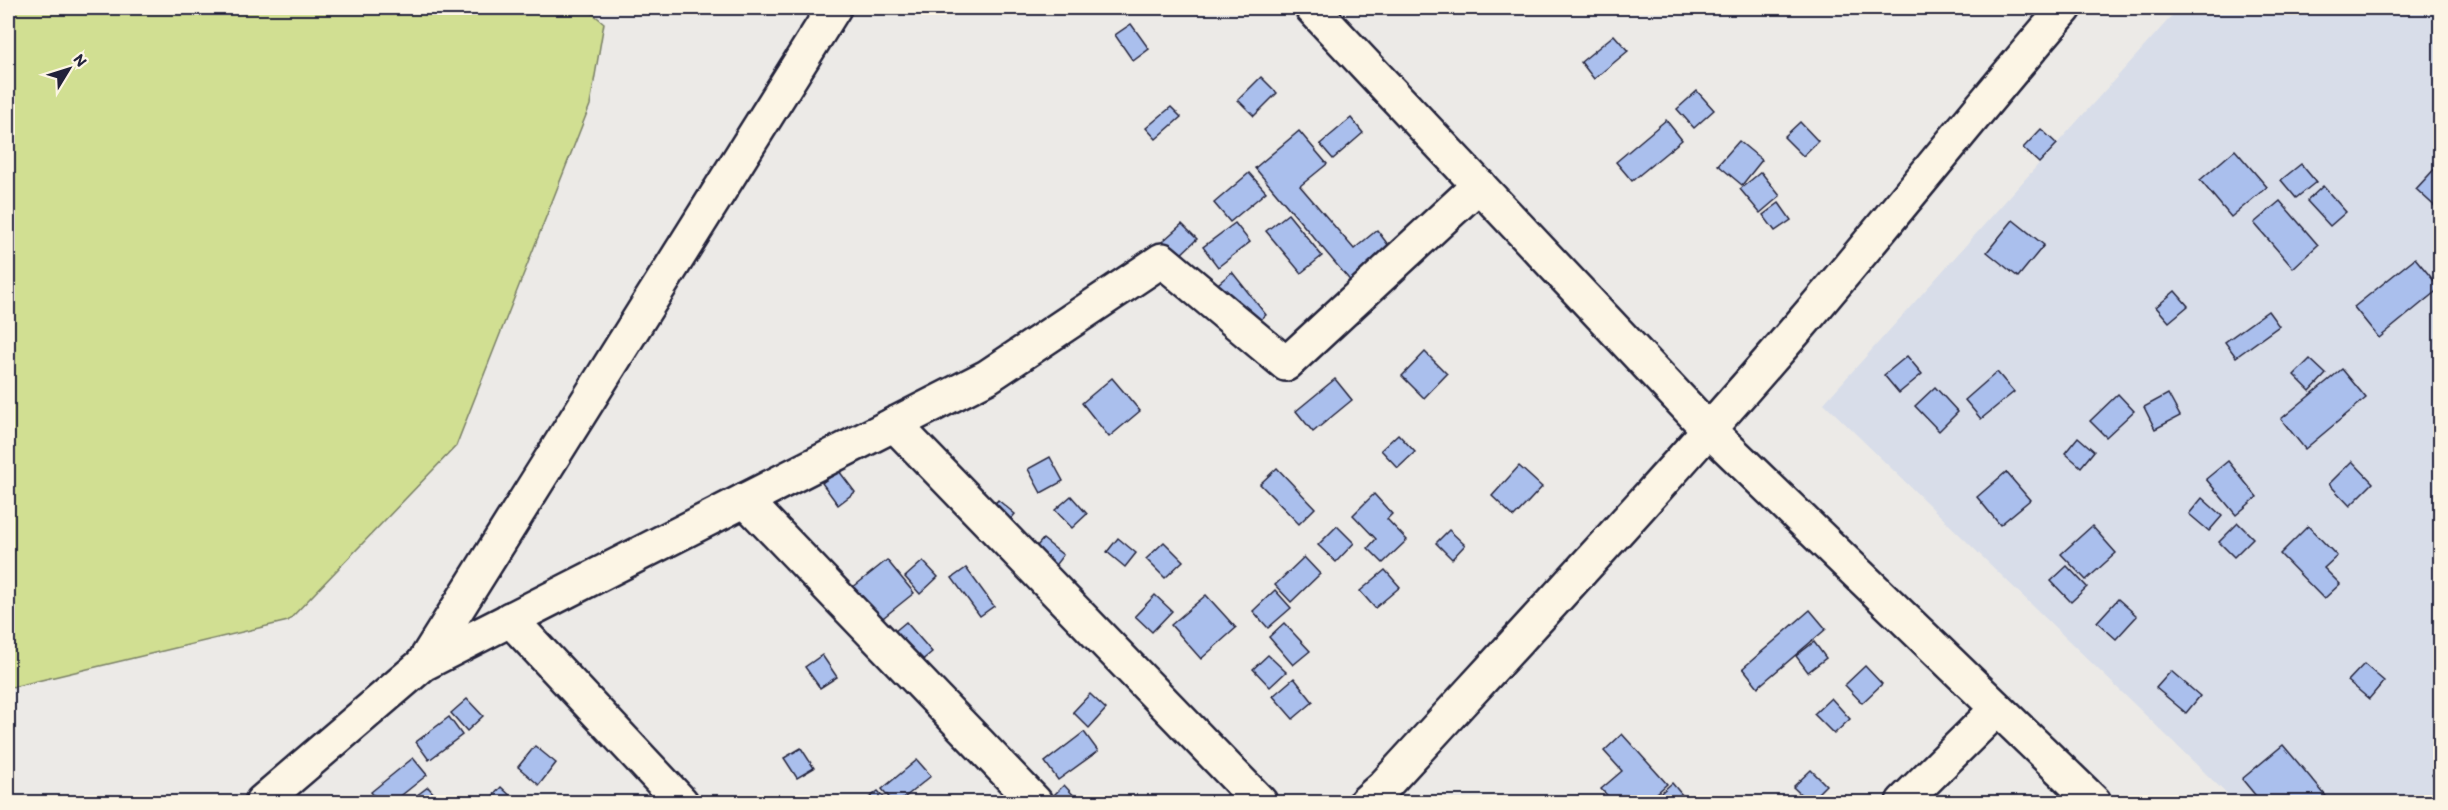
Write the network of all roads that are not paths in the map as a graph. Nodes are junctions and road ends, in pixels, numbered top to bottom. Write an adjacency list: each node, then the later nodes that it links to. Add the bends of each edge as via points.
1 (834, 8): 9 (street)
2 (1312, 8): 4 (street)
3 (2065, 8): 6 (street, via 1803,322)
4 (1479, 185): 5 (street, via 1286,364 1162,260 987,377); 6 (street)
5 (894, 424): 7 (street); 14 (street)
6 (1708, 429): 10 (street); 15 (street)
7 (746, 500): 8 (street); 13 (street)
8 (510, 619): 9 (street); 12 (street)
9 (423, 664): 11 (street)
10 (1998, 709): 16 (street); 17 (street)
11 (281, 797)
12 (681, 802)
13 (1035, 802)
14 (1260, 802)
15 (1366, 802)
16 (1904, 802)
17 (2094, 802)

